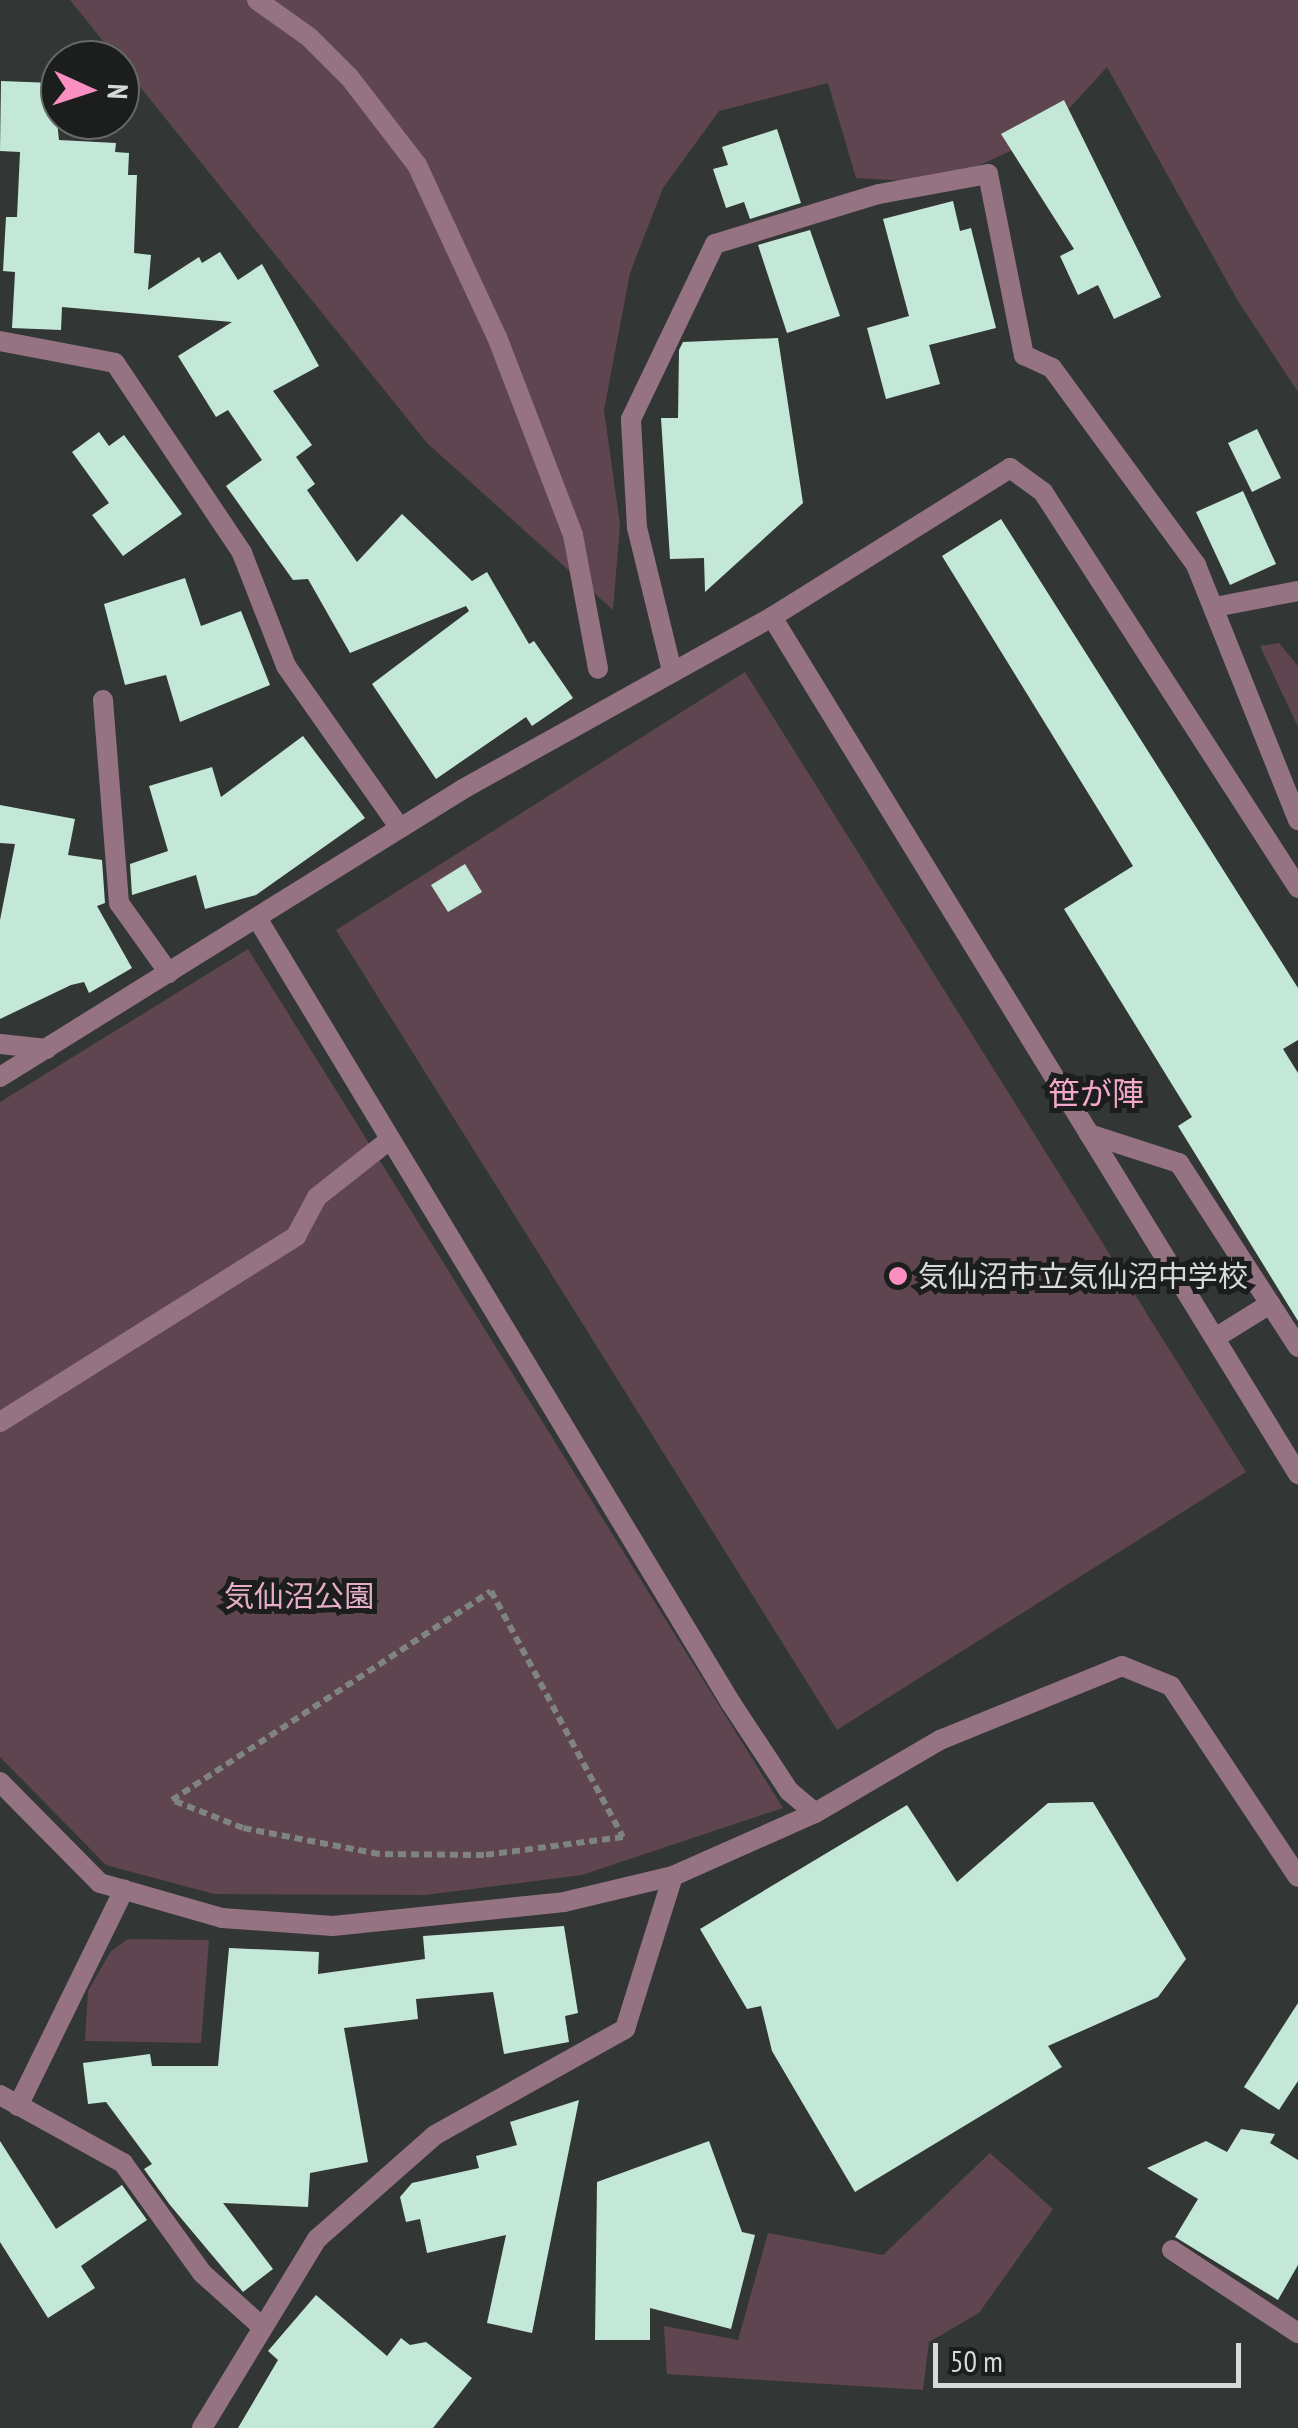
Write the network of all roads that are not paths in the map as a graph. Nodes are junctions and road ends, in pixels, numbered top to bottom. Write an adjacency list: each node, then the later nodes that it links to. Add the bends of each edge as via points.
1 (257, 0): 7 (street, via 309,37 350,78 417,165 497,337 573,535)
2 (0, 340): 10 (street, via 114,364 242,553 286,666)
3 (1298, 591): 4 (street)
4 (1215, 607): 6 (street, via 1196,565 1052,368 1024,355 988,174 878,194 715,244 630,419 637,528); 9 (street)
5 (772, 616): 6 (street); 11 (street, via 1010,468 1043,492); 17 (street)
6 (672, 667): 10 (street)
7 (598, 669)
8 (103, 700): 13 (street, via 119,903)
9 (1298, 820)
10 (400, 828): 12 (street)
11 (1298, 888)
12 (257, 918): 13 (street); 18 (street)
13 (169, 973): 15 (street)
14 (0, 1044): 15 (street)
15 (46, 1048): 16 (street)
16 (0, 1078)
17 (1089, 1134): 19 (street, via 1179,1164); 20 (street)
18 (386, 1142): 22 (street, via 318,1197 296,1236); 25 (street, via 730,1703 790,1791)
19 (1270, 1304): 20 (street); 21 (street)
20 (1214, 1338): 23 (street)
21 (1298, 1347)
22 (0, 1422)
23 (1298, 1474)
24 (0, 1782): 28 (street, via 100,1883)
25 (815, 1813): 26 (street); 27 (street, via 940,1740 1122,1666 1171,1686)
26 (673, 1876): 28 (street, via 564,1902 333,1926 222,1918); 31 (street, via 626,2029 435,2135 317,2239)
27 (1298, 1878)
28 (124, 1890): 29 (street)
29 (9, 2100): 31 (street, via 123,2163 202,2273)
30 (1172, 2250): 32 (street)
31 (261, 2326): 33 (street)
32 (1298, 2333)
33 (202, 2428)

